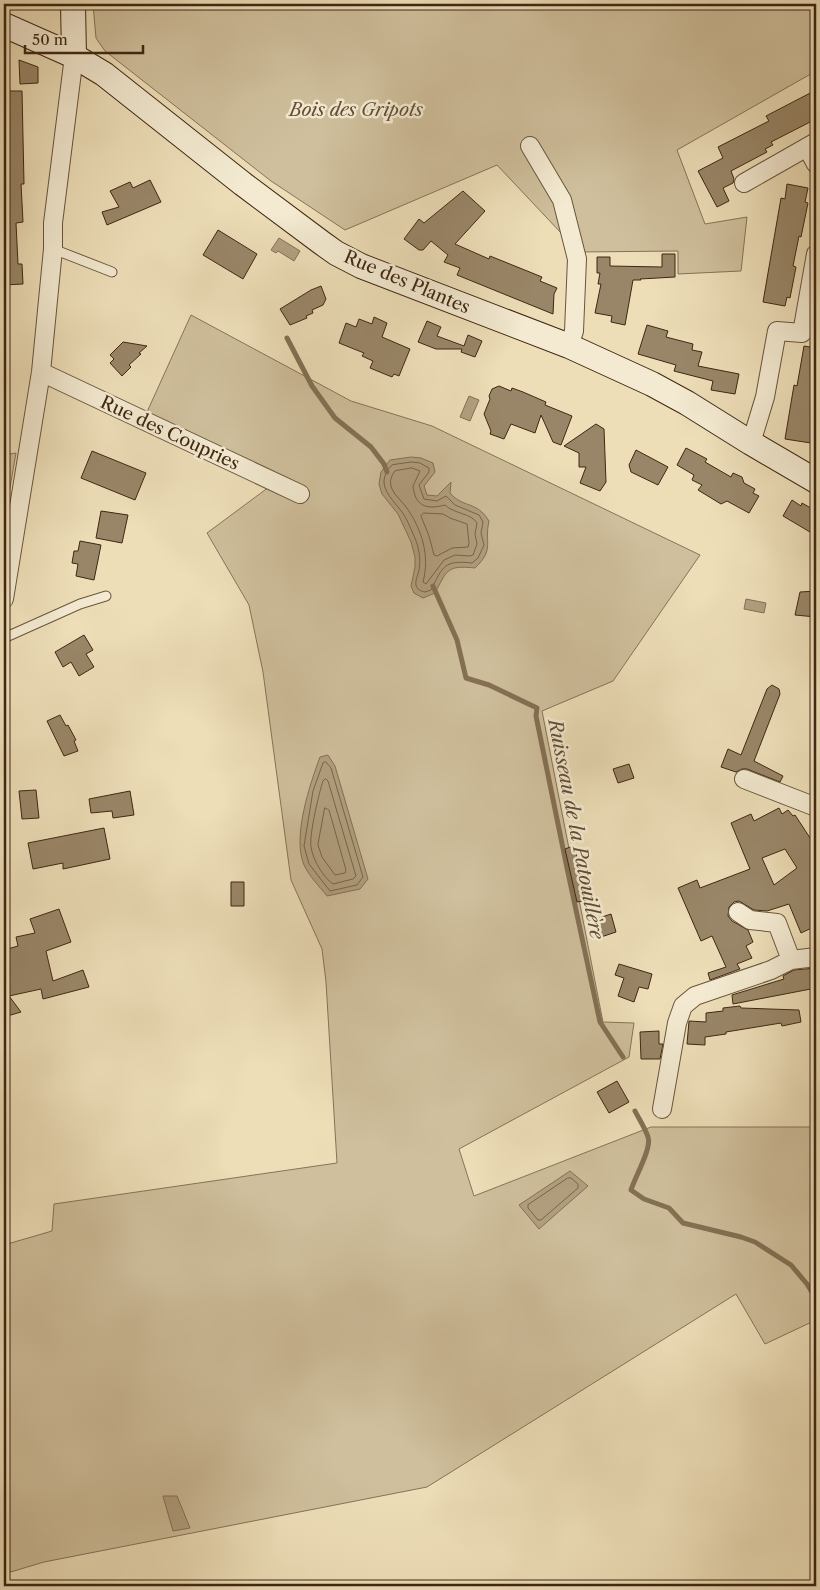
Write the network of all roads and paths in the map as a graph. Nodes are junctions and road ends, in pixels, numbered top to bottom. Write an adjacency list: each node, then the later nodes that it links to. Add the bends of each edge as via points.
1 (73, 4): 3 (street)
2 (4, 25): 3 (street, Rue des Plantes)
3 (74, 56): 8 (street, via 53,223); 11 (street, Rue des Plantes, via 104,74 336,253 361,266)
4 (812, 145): 6 (street); 7 (street)
5 (530, 146): 11 (street, via 562,200 577,259 574,331)
6 (816, 164)
7 (744, 183)
8 (53, 249): 10 (lane); 12 (street)
9 (816, 254): 13 (street, via 802,333 778,331 765,397)
10 (112, 272)
11 (569, 346): 13 (street, Rue des Plantes, via 680,399)
12 (41, 372): 15 (street, Rue des Coupries); 17 (street)
13 (750, 443): 14 (street, Rue des Plantes)
14 (816, 481)
15 (300, 494)
16 (106, 596): 18 (lane, via 80,604)
17 (4, 599)
18 (4, 638)
19 (744, 779): 20 (street)
20 (816, 807)
21 (738, 912): 23 (street, via 750,920 777,923)
22 (816, 957): 23 (street)
23 (791, 960): 24 (street, via 772,970 696,996 683,1006)
24 (662, 1109)

